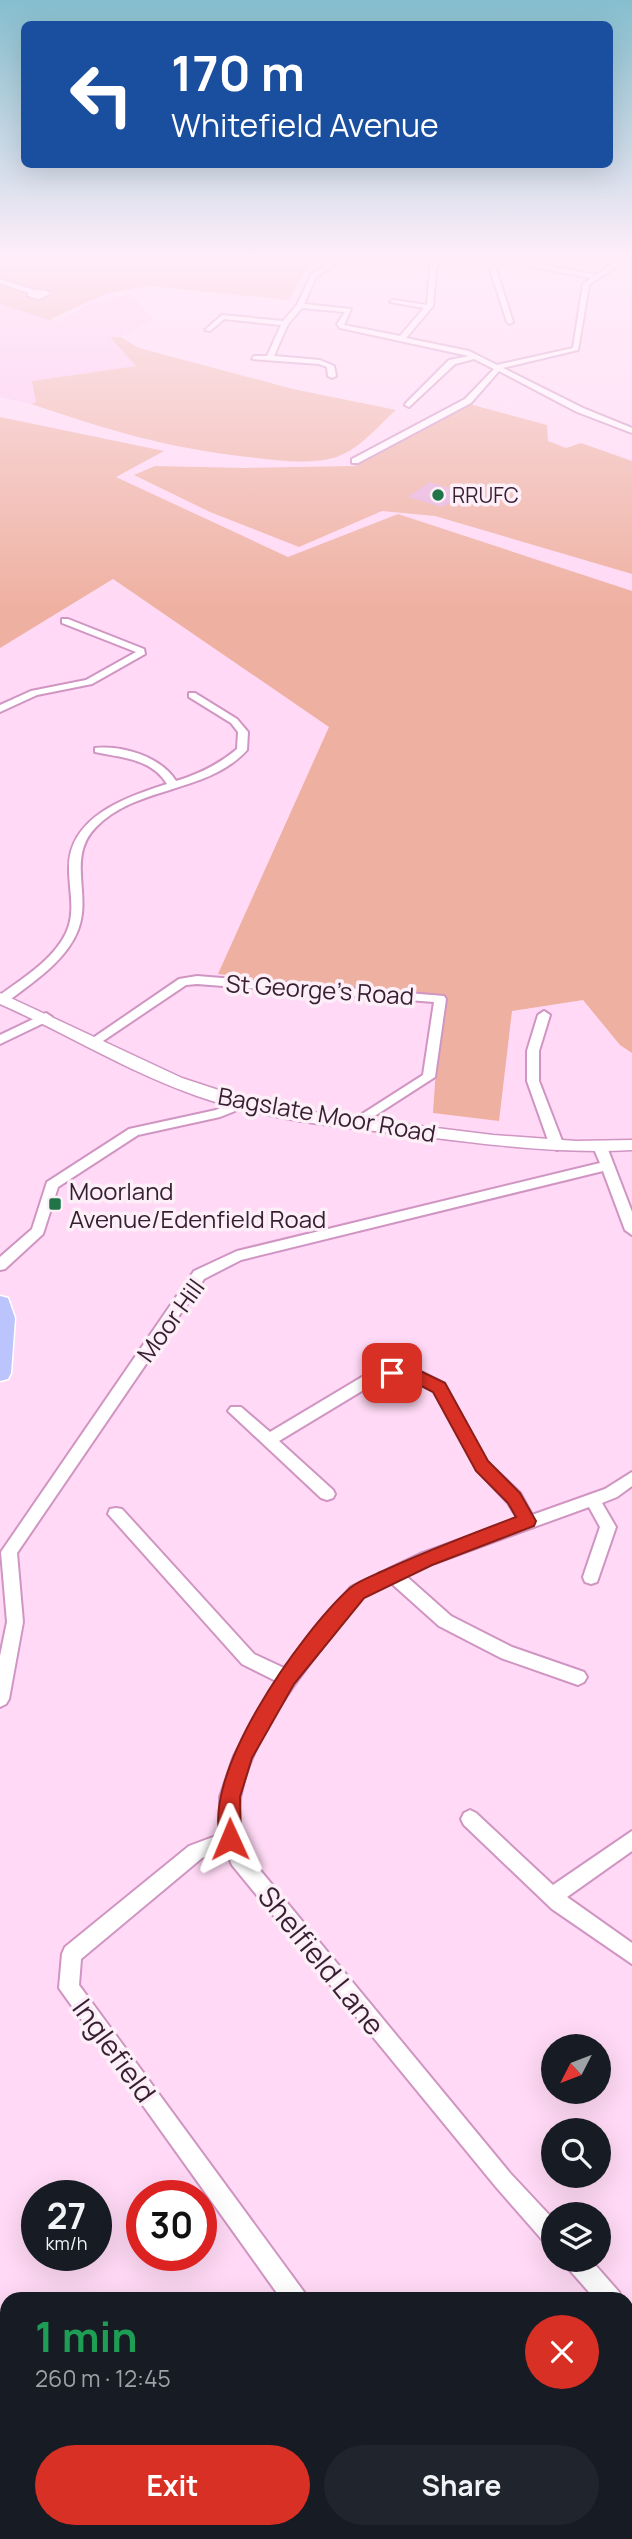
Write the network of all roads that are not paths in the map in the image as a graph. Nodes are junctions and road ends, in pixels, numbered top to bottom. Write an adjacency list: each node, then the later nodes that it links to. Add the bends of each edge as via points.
1 (440, 374): 4 (street)
2 (492, 374): 6 (street, via 468,401)
3 (515, 374): 5 (street, via 580,410)
4 (409, 405)
5 (632, 430)
6 (355, 461)
7 (65, 621): 9 (street, via 140,654 89,682 34,693)
8 (192, 695): 11 (street, via 234,721 243,732 242,750 227,764)
9 (0, 709)
10 (99, 750): 11 (street, via 142,759 161,770)
11 (172, 784): 12 (street, via 115,806 82,837 72,861 76,917 72,932 44,966)
12 (1, 998): 14 (street, Bagslate Moor Road)
13 (544, 1015): 20 (street, via 533,1051 533,1081)
14 (46, 1017): 15 (street); 16 (street, Bagslate Moor Road)
15 (0, 1040)
16 (93, 1042): 17 (street, Bagslate Moor Road, via 170,1080); 18 (street, St George's Road, via 183,982 197,980 440,999 429,1077)
17 (231, 1102): 18 (street, Bagslate Moor Road); 24 (street, via 230,1108 220,1113 134,1132 52,1185 38,1231)
18 (354, 1123): 20 (street, Bagslate Moor Road)
19 (632, 1145): 21 (street, Bagslate Moor Road)
20 (557, 1146): 21 (street, Bagslate Moor Road)
21 (600, 1147): 22 (street)
22 (606, 1166): 23 (street); 38 (street, Moor Hill, via 237,1256 199,1275 9,1552 15,1622)
23 (632, 1230)
24 (0, 1265)
25 (0, 1304): 26 (main road, via 4,1318)
26 (0, 1373)
27 (236, 1411): 28 (street)
28 (271, 1439): 30 (street); 33 (street, via 377,1375 408,1372 439,1387 482,1466 514,1498)
29 (632, 1478): 31 (street, Shelfield Lane, via 611,1493)
30 (327, 1494)
31 (592, 1499): 33 (street, Shelfield Lane); 35 (street, via 608,1527)
32 (116, 1514): 37 (street, via 248,1659)
33 (527, 1521): 34 (street, Shelfield Lane)
34 (393, 1574): 36 (street, via 445,1621 507,1653); 37 (street, Shelfield Lane, via 357,1592)
35 (591, 1577)
36 (578, 1677)
37 (287, 1678): 40 (street, Shelfield Lane, via 243,1756 229,1797)
38 (0, 1699)
39 (470, 1819): 42 (street)
40 (230, 1839): 44 (street, Shelfield Lane, via 239,1859); 46 (street, Inglefield, via 196,1853 72,1954 69,1988)
41 (632, 1840): 42 (street)
42 (553, 1896): 43 (street)
43 (632, 1955)
44 (541, 2222)
45 (586, 2272): 47 (street)
46 (290, 2292)
47 (604, 2292)

